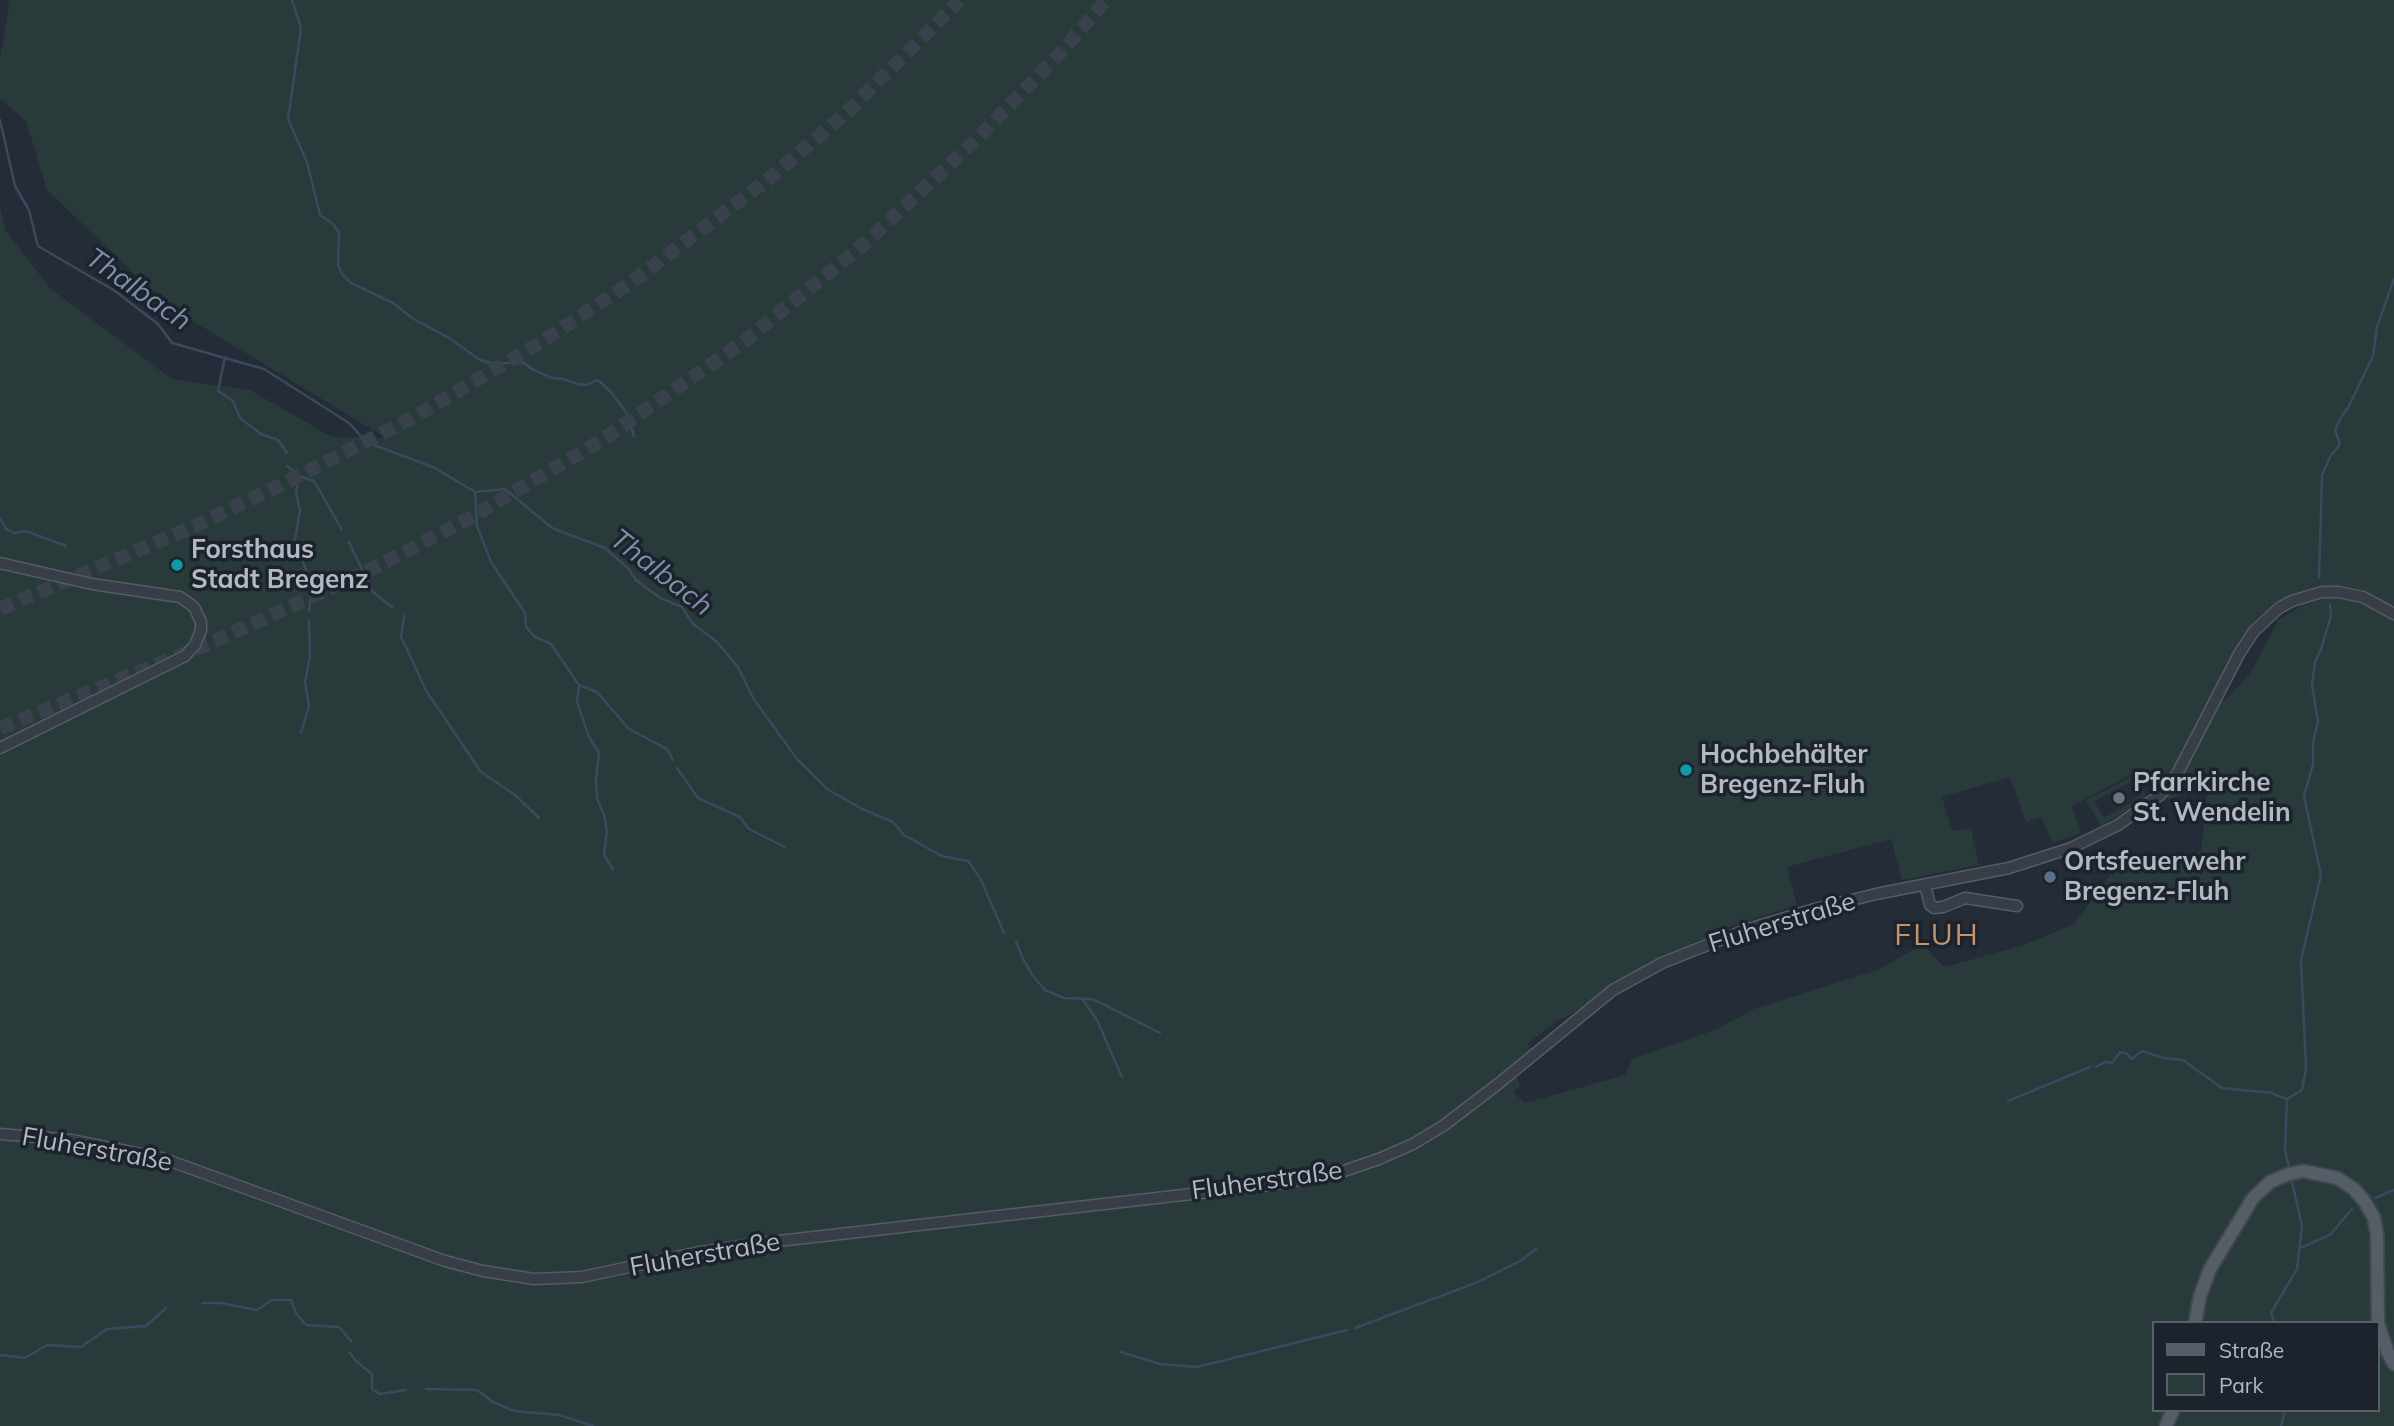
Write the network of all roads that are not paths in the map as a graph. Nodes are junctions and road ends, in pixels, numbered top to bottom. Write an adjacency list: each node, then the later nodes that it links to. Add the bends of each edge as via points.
1 (0, 563): 3 (street, via 92,584 180,597 194,607 201,622 198,638 185,656)
2 (2394, 614): 4 (street, Fluherstraße, via 2363,597 2338,592 2307,596 2278,608 2239,654 2186,760 2160,795 2118,825 2071,848 2009,869)
3 (0, 748)
4 (1926, 885): 5 (street, via 1934,908 1965,898); 6 (street, Fluherstraße, via 1790,916 1645,971 1588,1009 1443,1126 1413,1144 1349,1170 1271,1185 727,1248 582,1276 534,1279 483,1272 162,1158 72,1140)
5 (2017, 906)
6 (0, 1134)
7 (2195, 1321): 8 (main road, via 2210,1269 2247,1206 2270,1182 2303,1171 2337,1178 2354,1189 2374,1218)
8 (2378, 1321)
9 (2380, 1330): 10 (main road)
10 (2394, 1364)

